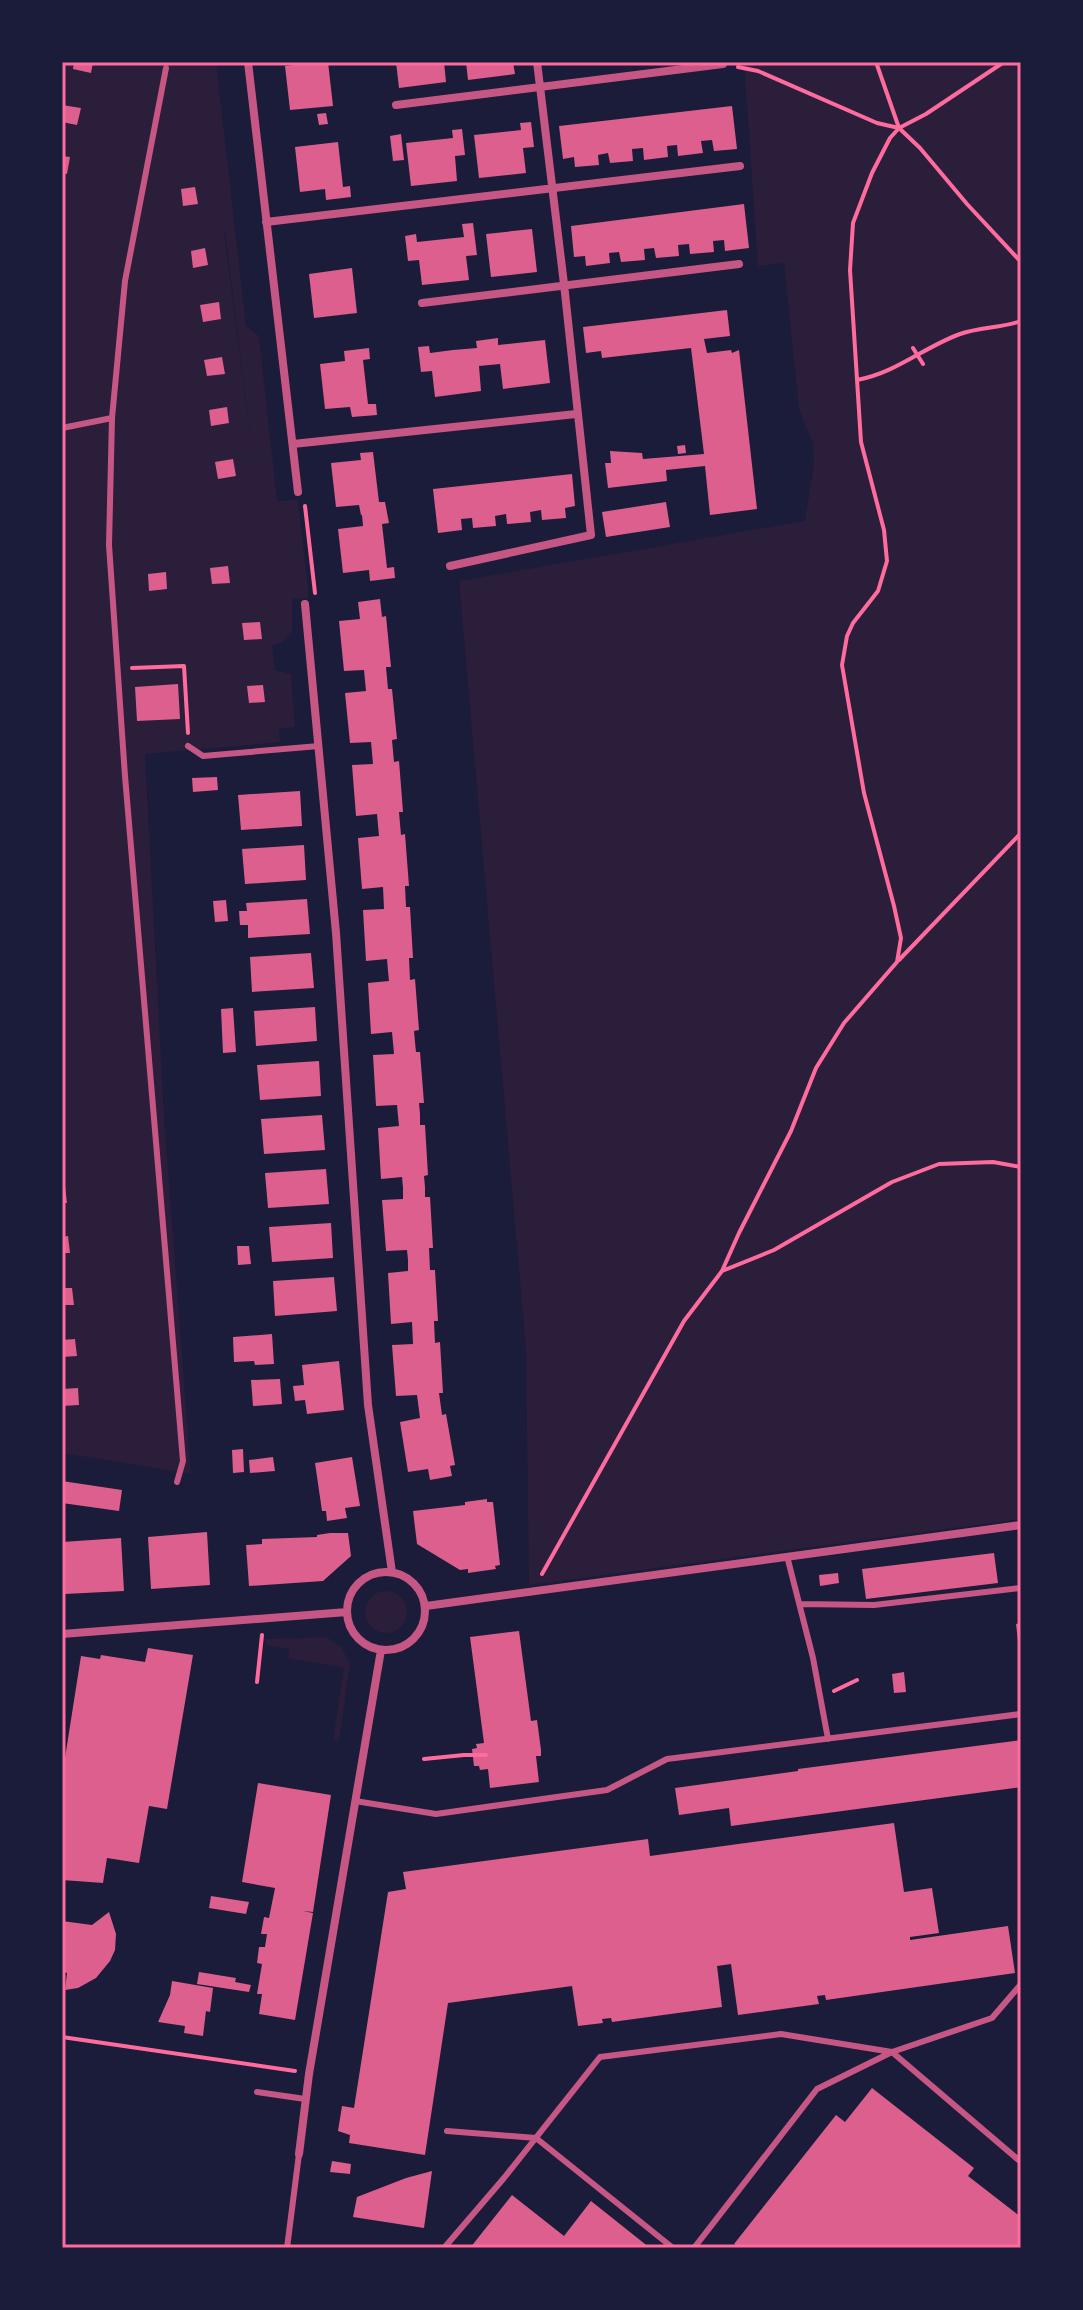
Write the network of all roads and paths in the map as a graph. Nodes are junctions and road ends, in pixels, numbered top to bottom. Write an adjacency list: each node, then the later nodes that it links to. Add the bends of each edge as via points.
1 (248, 62): 12 (street)
2 (537, 62): 7 (street)
3 (876, 62): 9 (path)
4 (1004, 62): 9 (path)
5 (723, 64): 7 (street); 9 (path, via 758,71)
6 (166, 68): 23 (lane, via 125,281)
7 (539, 86): 8 (street); 11 (street)
8 (396, 105)
9 (899, 128): 13 (path); 21 (path, via 872,173 853,223 850,270)
10 (740, 166): 11 (street)
11 (552, 188): 12 (street); 15 (street)
12 (266, 222): 25 (street)
13 (1021, 262)
14 (739, 264): 15 (street)
15 (564, 284): 16 (street); 22 (street)
16 (422, 303)
17 (1021, 321): 19 (path, via 960,334)
18 (913, 348): 19 (path)
19 (918, 355): 20 (path); 21 (path, via 892,370)
20 (923, 364)
21 (857, 380): 33 (path, via 861,442 887,561 878,591 847,636 842,665 864,793 901,938)
22 (576, 414): 25 (street); 27 (street, via 591,535)
23 (112, 418): 24 (lane); 29 (lane, via 109,545)
24 (62, 428)
25 (293, 444): 26 (street)
26 (298, 492): 28 (path, via 304,494 316,596)
27 (450, 566)
28 (305, 604): 31 (street)
29 (117, 669): 30 (path, via 184,666); 36 (lane, via 183,1461)
30 (188, 746): 31 (lane, via 203,756)
31 (319, 746): 39 (street, via 368,1405)
32 (1021, 833): 33 (path)
33 (897, 962): 35 (path, via 844,1023 816,1068)
34 (1021, 1167): 35 (path, via 939,1164 892,1182 774,1250)
35 (722, 1271): 41 (path, via 684,1321)
36 (177, 1482)
37 (1021, 1525): 38 (street)
38 (787, 1556): 41 (street); 42 (lane)
39 (392, 1572): 43 (street, via 415,1584); 44 (street, via 358,1583)
40 (1021, 1588): 42 (lane, via 874,1605)
41 (533, 1591): 43 (street)
42 (801, 1604): 52 (lane)
43 (426, 1606): 47 (street, via 414,1640 395,1650)
44 (347, 1612): 45 (street); 47 (street, via 355,1635)
45 (62, 1634)
46 (262, 1635): 49 (path)
47 (381, 1650): 55 (street)
48 (857, 1680): 50 (path)
49 (257, 1682)
50 (838, 1689)
51 (1021, 1714): 52 (lane)
52 (828, 1739): 55 (lane, via 667,1759 607,1790 436,1814)
53 (486, 1755): 54 (path)
54 (424, 1759)
55 (355, 1801): 59 (street)
56 (1021, 1984): 58 (lane, via 992,2018)
57 (62, 2037): 59 (path)
58 (892, 2052): 63 (lane, via 781,2034 600,2057); 65 (lane); 69 (lane, via 817,2089)
59 (309, 2074): 61 (street)
60 (257, 2092): 61 (lane)
61 (305, 2099): 64 (street)
62 (447, 2131): 63 (lane)
63 (536, 2138): 67 (lane); 68 (lane)
64 (299, 2154): 66 (lane)
65 (1021, 2162)
66 (287, 2248)
67 (444, 2248)
68 (673, 2248)
69 (694, 2248)

